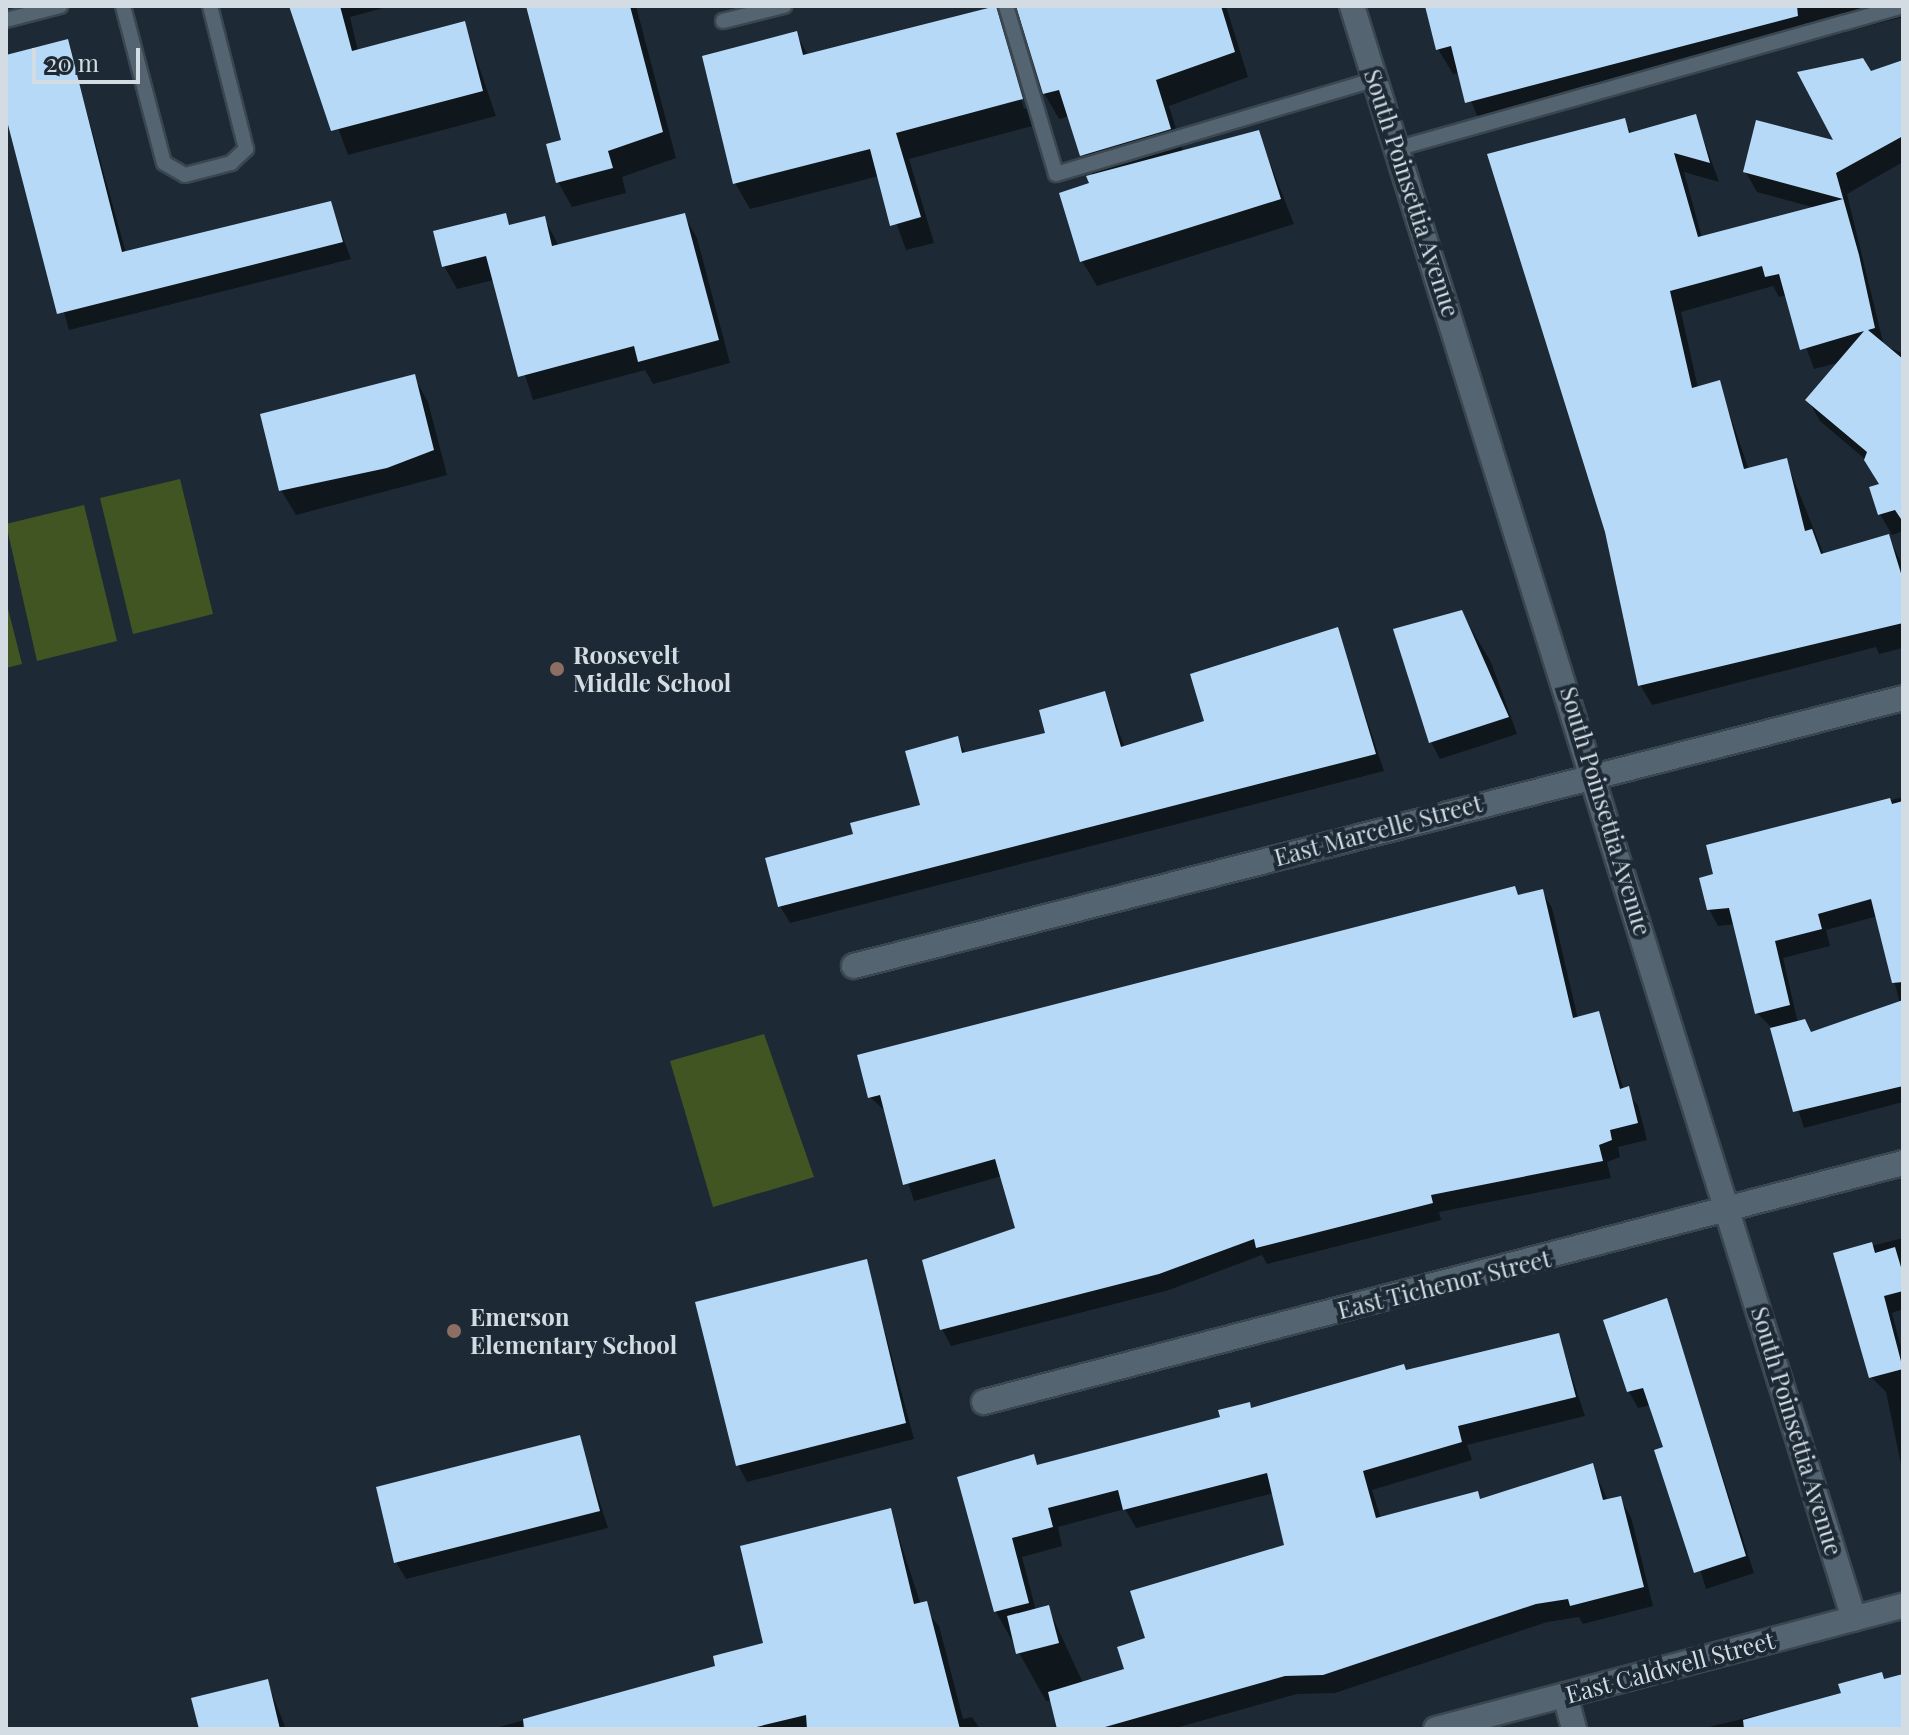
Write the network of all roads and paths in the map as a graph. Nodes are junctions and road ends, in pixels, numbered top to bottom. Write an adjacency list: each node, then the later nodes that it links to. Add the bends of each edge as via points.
1 (60, 6): 8 (lane)
2 (123, 6): 3 (lane, via 164,163 185,175 231,163 246,149)
3 (210, 6)
4 (784, 6): 9 (lane)
5 (1006, 6): 10 (lane, via 1056,174)
6 (1352, 6): 10 (street, South Poinsettia Avenue)
7 (1903, 6): 11 (lane)
8 (6, 20)
9 (723, 21)
10 (1376, 79): 11 (street, South Poinsettia Avenue)
11 (1399, 148): 13 (street, South Poinsettia Avenue)
12 (1903, 698): 13 (street, East Marcelle Street)
13 (1594, 774): 14 (street, East Marcelle Street); 16 (street, South Poinsettia Avenue)
14 (854, 966)
15 (1903, 1163): 16 (street, East Tichenor Street)
16 (1730, 1210): 17 (street, East Tichenor Street); 19 (street, South Poinsettia Avenue)
17 (984, 1402)
18 (1903, 1606): 19 (street, East Caldwell Street)
19 (1854, 1619): 20 (street, East Caldwell Street)
20 (1565, 1695): 21 (street, East Caldwell Street); 22 (street)
21 (1436, 1729)
22 (1574, 1729)

